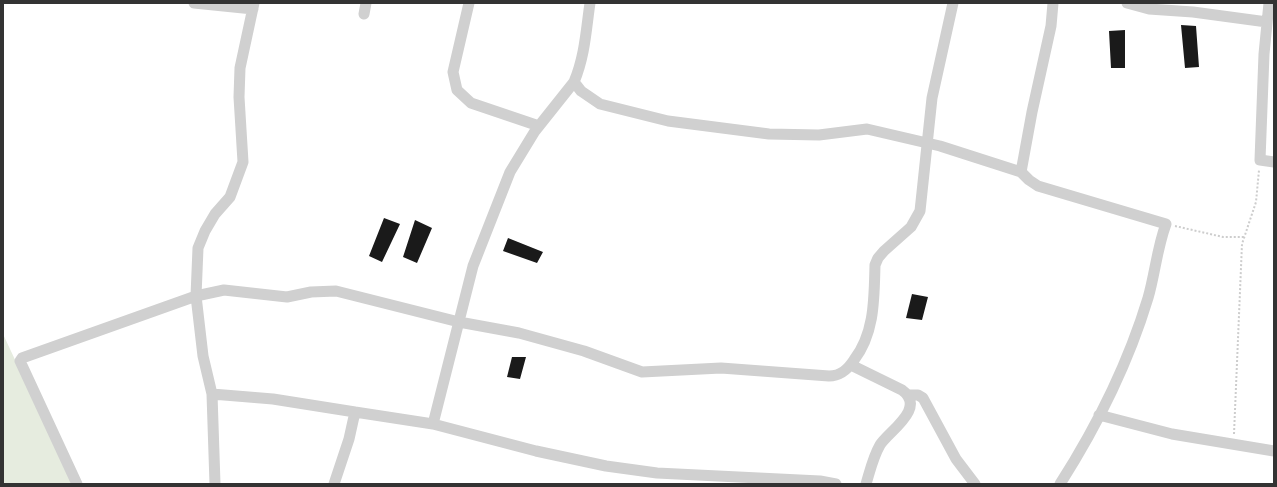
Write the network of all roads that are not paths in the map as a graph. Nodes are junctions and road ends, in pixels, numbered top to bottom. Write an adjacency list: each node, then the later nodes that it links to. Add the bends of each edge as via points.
1 (194, 3): 9 (street)
2 (366, 3): 10 (street)
3 (469, 3): 14 (street, via 453,72 457,90 471,103)
4 (590, 3): 13 (street, via 584,49)
5 (953, 3): 15 (street, via 932,98)
6 (1053, 3): 17 (street, via 1051,26)
7 (1126, 3): 11 (street, via 1149,9)
8 (1269, 3): 11 (street)
9 (253, 6): 18 (street, via 240,68 243,162 230,197 204,231 198,248)
10 (364, 14)
11 (1267, 22): 12 (street)
12 (1269, 56): 16 (street, via 1260,160)
13 (574, 82): 14 (street); 15 (street, via 581,91 600,104 668,121 742,131 798,135 867,129)
14 (539, 126): 19 (street, via 510,172 474,266)
15 (927, 143): 17 (street); 20 (street, via 918,218 878,258 875,265 870,328 861,352)
16 (1274, 162)
17 (1022, 172): 24 (street, via 1038,186 1166,224 1148,298 1120,375)
18 (196, 296): 19 (street, via 224,290 287,297 310,292 336,291); 21 (street, via 203,356); 27 (street, via 22,358 21,365)
19 (459, 322): 20 (street, via 519,333 642,372 720,368 836,376); 25 (street)
20 (851, 366): 22 (street)
21 (212, 394): 23 (street); 28 (street)
22 (908, 395): 31 (street, via 909,410 879,447); 32 (street, via 923,398 956,459)
23 (354, 412): 25 (street); 29 (street, via 349,439)
24 (1099, 415): 26 (street, via 1172,434); 33 (street, via 1088,440)
25 (433, 424): 30 (street, via 606,466 657,473)
26 (1274, 451)
27 (77, 484)
28 (215, 484)
29 (334, 484)
30 (836, 484)
31 (866, 484)
32 (975, 484)
33 (1060, 484)

